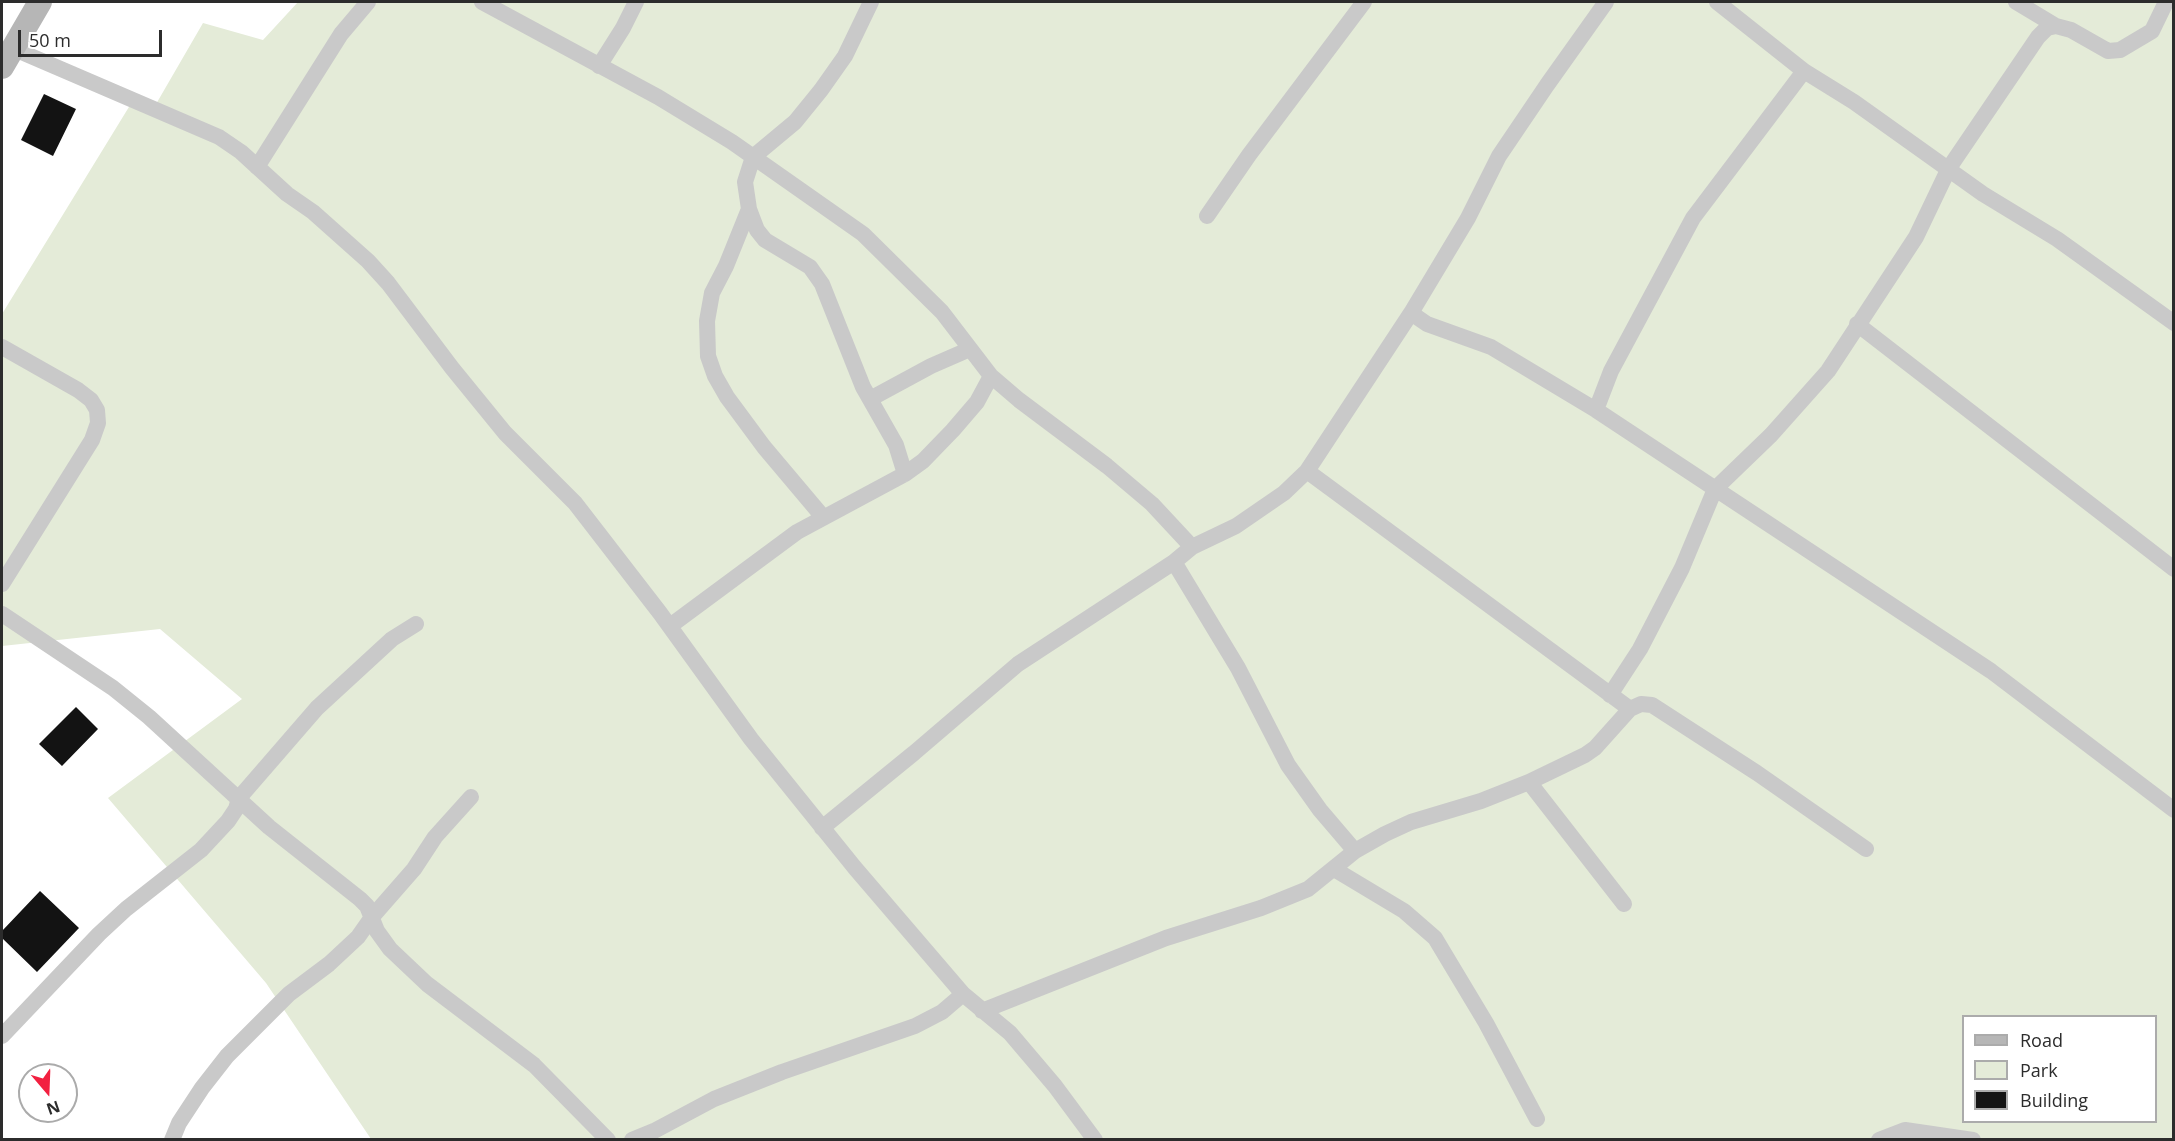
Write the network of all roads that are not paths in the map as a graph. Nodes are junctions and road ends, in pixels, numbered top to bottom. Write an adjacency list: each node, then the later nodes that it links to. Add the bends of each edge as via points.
1 (40, 2): 12 (main road)
2 (368, 2): 16 (street, via 341,34)
3 (482, 2): 13 (street)
4 (636, 2): 13 (street)
5 (871, 2): 15 (street, via 845,56 821,90 795,122)
6 (1364, 2): 19 (street)
7 (1606, 2): 20 (street, via 1500,156)
8 (1717, 2): 14 (street)
9 (2016, 2): 11 (street)
10 (2166, 2): 11 (street, via 2152,31 2120,50 2108,51)
11 (2056, 26): 17 (street, via 2038,37)
12 (7, 58): 16 (street, via 219,137)
13 (599, 66): 15 (street, via 658,97)
14 (1804, 71): 17 (street); 27 (street, via 1693,218 1611,371)
15 (753, 156): 18 (street, via 746,182); 24 (street, via 863,234 942,312)
16 (257, 166): 38 (street, via 368,261 388,283 505,433 575,503)
17 (1949, 168): 21 (street); 22 (street, via 1916,237)
18 (749, 209): 26 (street, via 765,240 817,275); 31 (street, via 712,293 707,321 708,356 727,397)
19 (1207, 216)
20 (1411, 313): 27 (street, via 1427,324 1491,347); 28 (street)
21 (2174, 323)
22 (1857, 324): 30 (street, via 1828,371); 34 (street)
23 (2, 347): 35 (street, via 91,400 98,423 92,440)
24 (970, 350): 25 (street); 26 (street)
25 (992, 376): 29 (street, via 977,402 953,430); 32 (street, via 1152,504)
26 (870, 399): 29 (street, via 896,445)
27 (1596, 410): 30 (street)
28 (1307, 471): 32 (street, via 1284,493 1236,526); 39 (street)
29 (905, 474): 31 (street)
30 (1716, 489): 39 (street, via 1640,650); 44 (street, via 1990,671)
31 (822, 517): 38 (street)
32 (1192, 547): 33 (street)
33 (1174, 562): 45 (street, via 1018,664); 47 (street, via 1238,668 1287,765)
34 (2174, 569)
35 (2, 584)
36 (2, 614): 43 (street, via 113,688)
37 (416, 624): 43 (street, via 392,639 317,708)
38 (670, 627): 45 (street)
39 (1610, 694): 40 (street)
40 (1630, 710): 41 (street, via 1595,748); 46 (street, via 1641,704 1652,705)
41 (1528, 782): 47 (street, via 1411,822); 49 (street)
42 (471, 797): 50 (street)
43 (238, 798): 50 (street, via 268,827 360,899); 53 (street, via 228,821 201,850 105,927)
44 (2174, 810)
45 (822, 828): 51 (street)
46 (1866, 849)
47 (1355, 851): 48 (street)
48 (1334, 869): 52 (street, via 1308,889 1261,908 1166,938); 54 (street, via 1404,911 1435,938)
49 (1624, 904)
50 (372, 917): 55 (street, via 358,937 289,994 227,1056 179,1122); 56 (street, via 390,949 427,984 534,1065)
51 (963, 994): 52 (street); 57 (street, via 942,1012 915,1026 714,1099)
52 (982, 1011): 58 (street, via 1010,1033 1056,1086)
53 (2, 1036)
54 (1537, 1119)
55 (172, 1140)
56 (608, 1140)
57 (632, 1140)
58 (1095, 1140)
59 (1879, 1140): 60 (street, via 1905,1130)
60 (1973, 1140)

